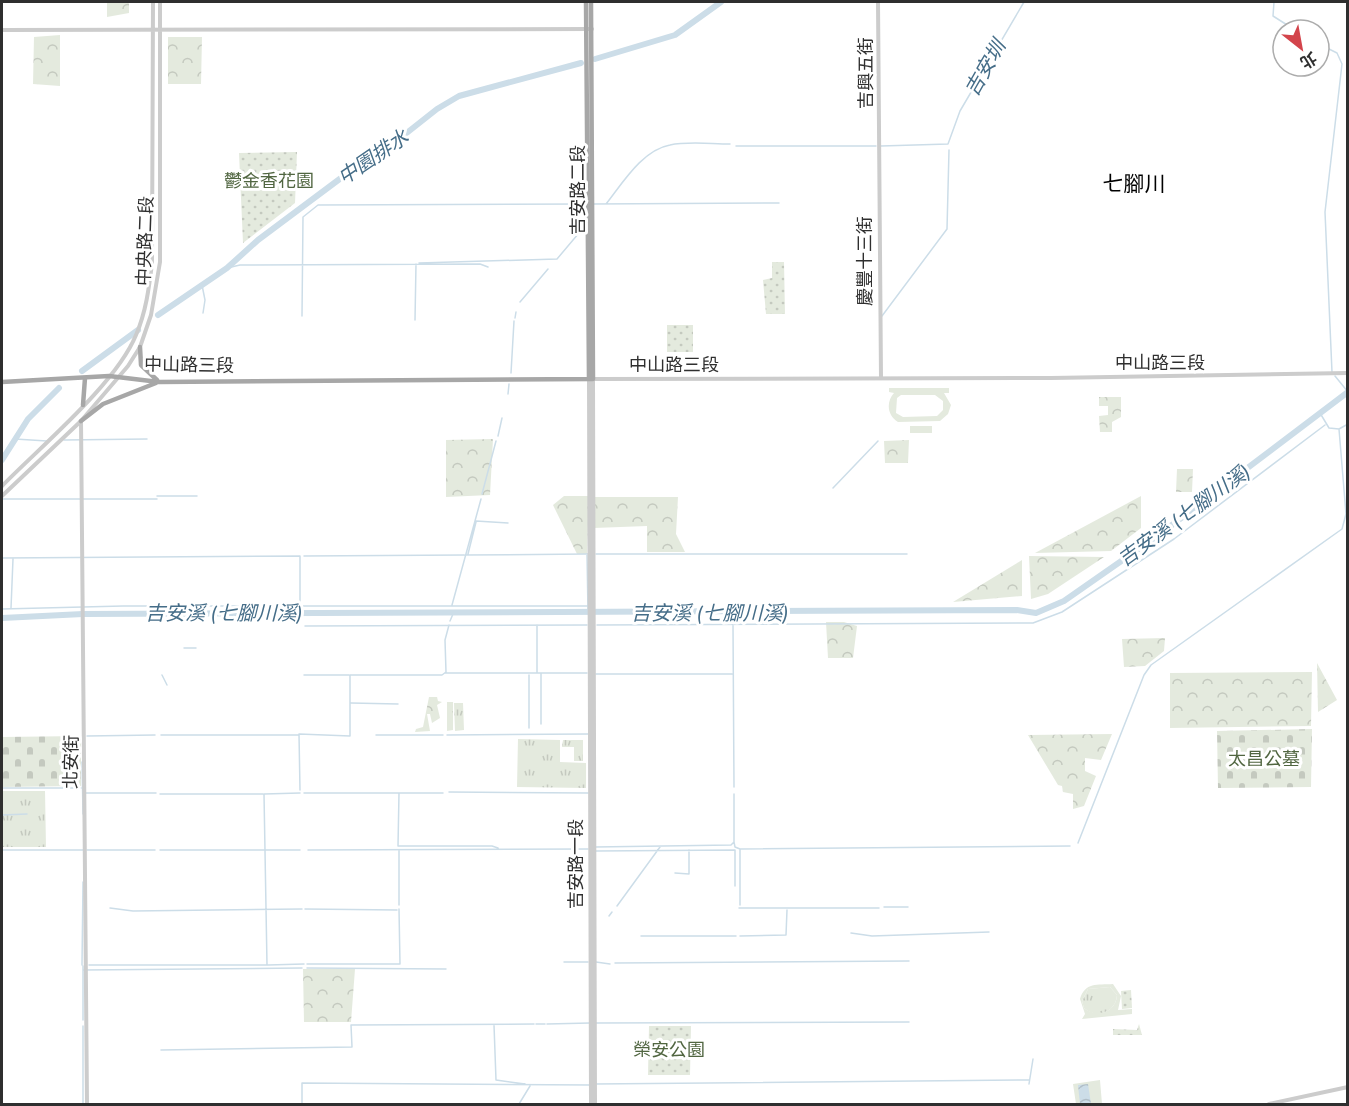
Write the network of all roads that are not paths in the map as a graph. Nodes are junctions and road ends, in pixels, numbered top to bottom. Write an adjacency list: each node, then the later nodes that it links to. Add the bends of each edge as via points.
1 (153, 2): 8 (street, 中央路二段)
2 (160, 2): 9 (street, 中央路二段)
3 (586, 2): 6 (main road, 吉安路二段)
4 (591, 2): 6 (main road, 吉安路二段)
5 (878, 2): 10 (street, 吉興五街)
6 (589, 29): 9 (street); 17 (main road, 吉安路二段)
7 (2, 30): 8 (street)
8 (153, 30): 9 (street); 13 (street, 中央路二段, via 149,292 136,335 126,356)
9 (160, 31): 11 (street, 中央路二段, via 160,262 154,304)
10 (880, 145): 16 (street, 慶豐十三街)
11 (140, 347): 14 (street, 中央路二段); 18 (main road, via 141,364)
12 (1347, 373): 16 (street, 中山路三段)
13 (109, 376): 14 (main road, 中山路三段); 15 (main road, 中山路三段); 20 (street, 中央路二段)
14 (118, 376): 18 (main road, 中山路三段); 21 (street, 中央路二段)
15 (85, 378): 19 (main road, 中山路三段); 20 (main road)
16 (880, 378): 17 (street, 中山路三段)
17 (591, 379): 18 (main road, 中山路三段); 26 (street, 吉安路一段)
18 (159, 381): 21 (main road, via 103,404)
19 (2, 382)
20 (83, 405): 22 (street, 中央路二段)
21 (81, 421): 23 (street, 中央路二段); 25 (street, 北安街)
22 (2, 486)
23 (2, 496)
24 (1347, 1087): 27 (street)
25 (87, 1104)
26 (593, 1104)
27 (1269, 1104)

